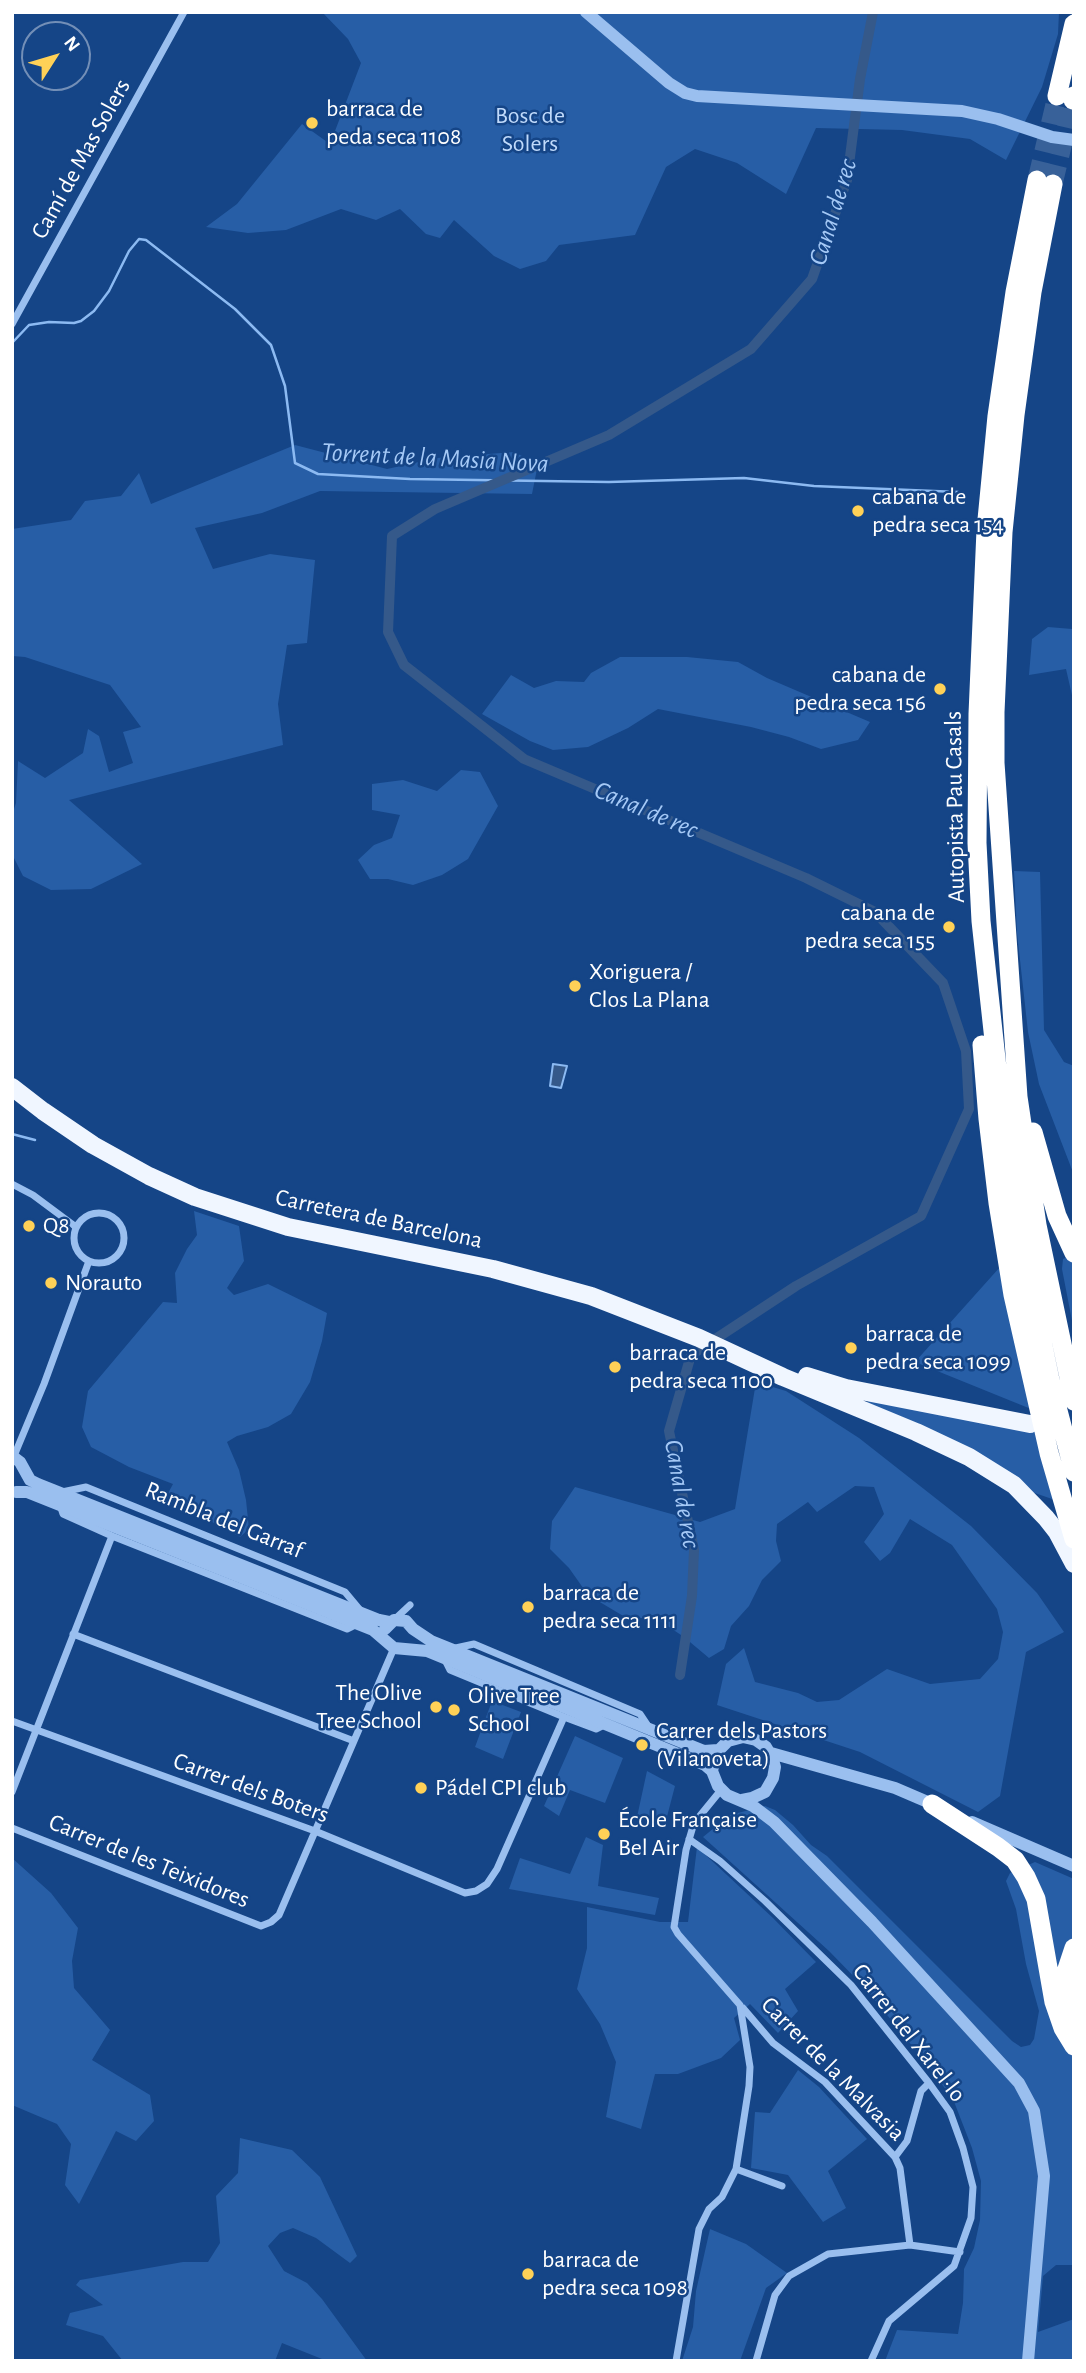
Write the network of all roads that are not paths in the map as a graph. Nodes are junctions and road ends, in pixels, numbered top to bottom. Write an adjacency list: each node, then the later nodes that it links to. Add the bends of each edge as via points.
1 (184, 12): 6 (street, Camí de Mas Solers)
2 (586, 12): 5 (street, via 685,93 962,111)
3 (1074, 23): 4 (highway)
4 (1068, 97)
5 (1074, 140)
6 (12, 324)
7 (981, 921): 8 (highway, Autopista Pau Casals, via 978,739 986,530 1015,292 1045,182 1003,532 995,712); 19 (highway, Autopista Pau Casals, via 1020,1230); 23 (highway, via 983,1063 1002,1226 1031,1381)
8 (1010, 1006): 12 (highway, via 1035,1144); 15 (highway, Autopista Pau Casals, via 1030,1186)
9 (12, 1087): 14 (highway, Carretera de Barcelona, via 93,1145 195,1197 288,1227 539,1280 638,1313)
10 (12, 1184): 11 (street)
11 (76, 1227): 13 (street, via 74,1243); 13 (street, via 96,1213 113,1217 123,1230 119,1254 105,1263)
12 (1074, 1254)
13 (89, 1261): 17 (street)
14 (753, 1362): 16 (highway, via 846,1388); 24 (highway, via 993,1471 1046,1518)
15 (1074, 1401)
16 (1030, 1424)
17 (13, 1456): 18 (street, Rambla del Garraf)
18 (23, 1469): 20 (street, Rambla del Garraf, via 23,1483); 21 (street, Rambla del Garraf, via 30,1480)
19 (1074, 1472)
20 (14, 1494): 21 (street, Rambla del Garraf)
21 (60, 1499): 22 (street, Rambla del Garraf, via 63,1514); 25 (street, Rambla del Garraf); 25 (street, Rambla del Garraf, via 86,1487 345,1592)
22 (112, 1536): 25 (street, Rambla del Garraf, via 347,1629); 28 (street)
23 (1074, 1539)
24 (1074, 1564)
25 (360, 1619): 26 (street, Rambla del Garraf); 29 (street, Rambla del Garraf)
26 (392, 1621): 27 (street, via 401,1619); 29 (street, via 384,1633)
27 (412, 1627): 29 (street, via 411,1642); 30 (street, Rambla del Garraf)
28 (73, 1634): 34 (street); 35 (street)
29 (395, 1645): 30 (street, Rambla del Garraf); 35 (street)
30 (448, 1654): 31 (street, Rambla del Garraf, via 450,1670); 33 (street, Rambla del Garraf); 36 (street, Rambla del Garraf, via 704,1751)
31 (564, 1717): 33 (street, Rambla del Garraf, via 596,1729); 47 (street, Carrer dels Boters, via 497,1869 487,1884 475,1891 465,1893)
32 (12, 1721): 34 (street, Carrer dels Boters)
33 (605, 1725): 39 (street, Rambla del Garraf)
34 (35, 1730): 42 (street); 47 (street, Carrer dels Boters)
35 (354, 1741): 47 (street)
36 (718, 1750): 37 (street, via 743,1737 759,1741); 39 (street)
37 (771, 1753): 38 (street); 40 (street, via 775,1767)
38 (820, 1766): 40 (street, via 792,1769); 44 (street)
39 (709, 1768): 41 (street)
40 (770, 1784): 43 (street, via 756,1797); 45 (street, via 768,1799)
41 (721, 1790): 43 (street); 48 (street, Carrer de la Malvasia, via 694,1823)
42 (12, 1792)
43 (742, 1800): 45 (street)
44 (932, 1804): 49 (street); 53 (highway, via 1015,1860 1026,1877 1036,1899 1054,2002)
45 (774, 1822): 60 (street, via 987,2047 1019,2083 1034,2111 1044,2176)
46 (12, 1828): 47 (street, Carrer de les Teixidores, via 261,1926 279,1915)
47 (315, 1831)
48 (689, 1839): 51 (street, Carrer de la Malvasia, via 674,1927); 54 (street, Carrer del Xarel·lo, via 765,1901 851,1985)
49 (1074, 1866)
50 (1074, 1948): 52 (highway, via 1066,1972 1066,1995)
51 (740, 2005): 55 (street, Carrer de la Malvasia, via 773,2043 825,2082); 56 (street, via 750,2067)
52 (1074, 2021)
53 (1074, 2046)
54 (929, 2082): 55 (street, via 921,2091 907,2141); 59 (street, Carrer del Xarel·lo, via 950,2112 972,2187 971,2218)
55 (895, 2157): 58 (street, Carrer de la Malvasia)
56 (736, 2169): 57 (street); 61 (street, via 699,2229)
57 (782, 2186)
58 (909, 2245): 59 (street); 62 (street, via 828,2254 789,2276 775,2295)
59 (960, 2252): 63 (street, Carrer del Xarel·lo, via 954,2266 889,2321)
60 (1027, 2358)
61 (676, 2361)
62 (756, 2361)
63 (871, 2361)

